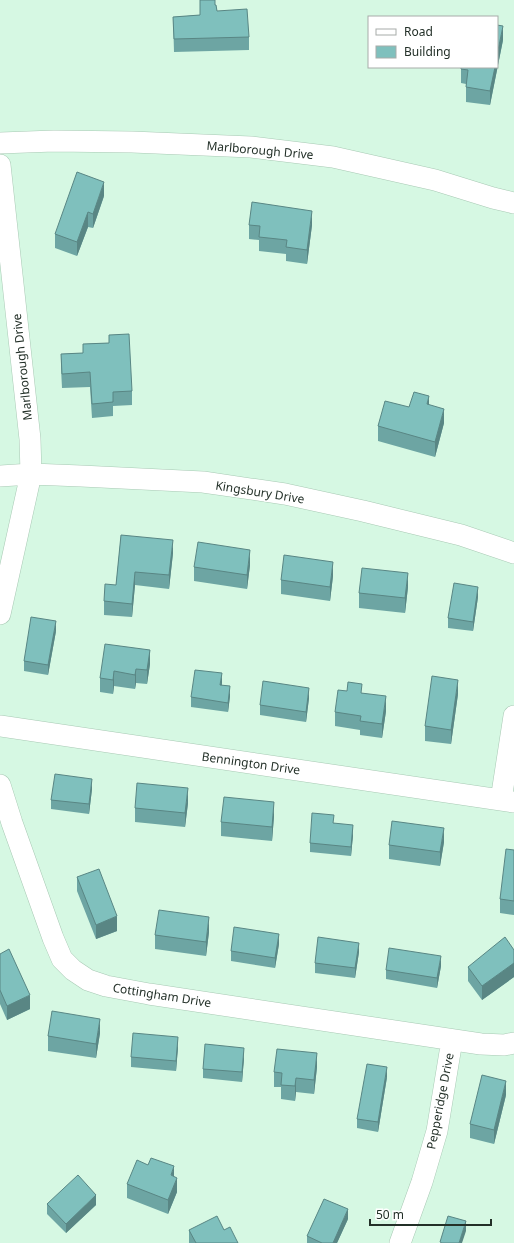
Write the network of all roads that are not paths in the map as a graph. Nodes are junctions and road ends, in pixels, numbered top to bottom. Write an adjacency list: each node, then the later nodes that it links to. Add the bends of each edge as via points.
1 (0, 143): 3 (street, Marlborough Drive, via 132,142 251,147 333,157 435,180)
2 (0, 165): 4 (street, Marlborough Drive, via 30,439)
3 (514, 203)
4 (31, 474): 5 (street, Kingsbury Drive); 6 (street, Kingsbury Drive, via 203,482 284,494 461,535); 7 (street)
5 (0, 476)
6 (514, 553)
7 (0, 614)
8 (514, 716): 11 (street)
9 (0, 726): 11 (street, Bennington Drive)
10 (0, 785): 12 (street, Cottingham Drive, via 62,959 88,980 149,994)
11 (508, 801)
12 (452, 1040): 13 (street, Pepperidge Drive, via 481,1044); 14 (street, Pepperidge Drive, via 437,1131)
13 (514, 1043)
14 (400, 1243)

